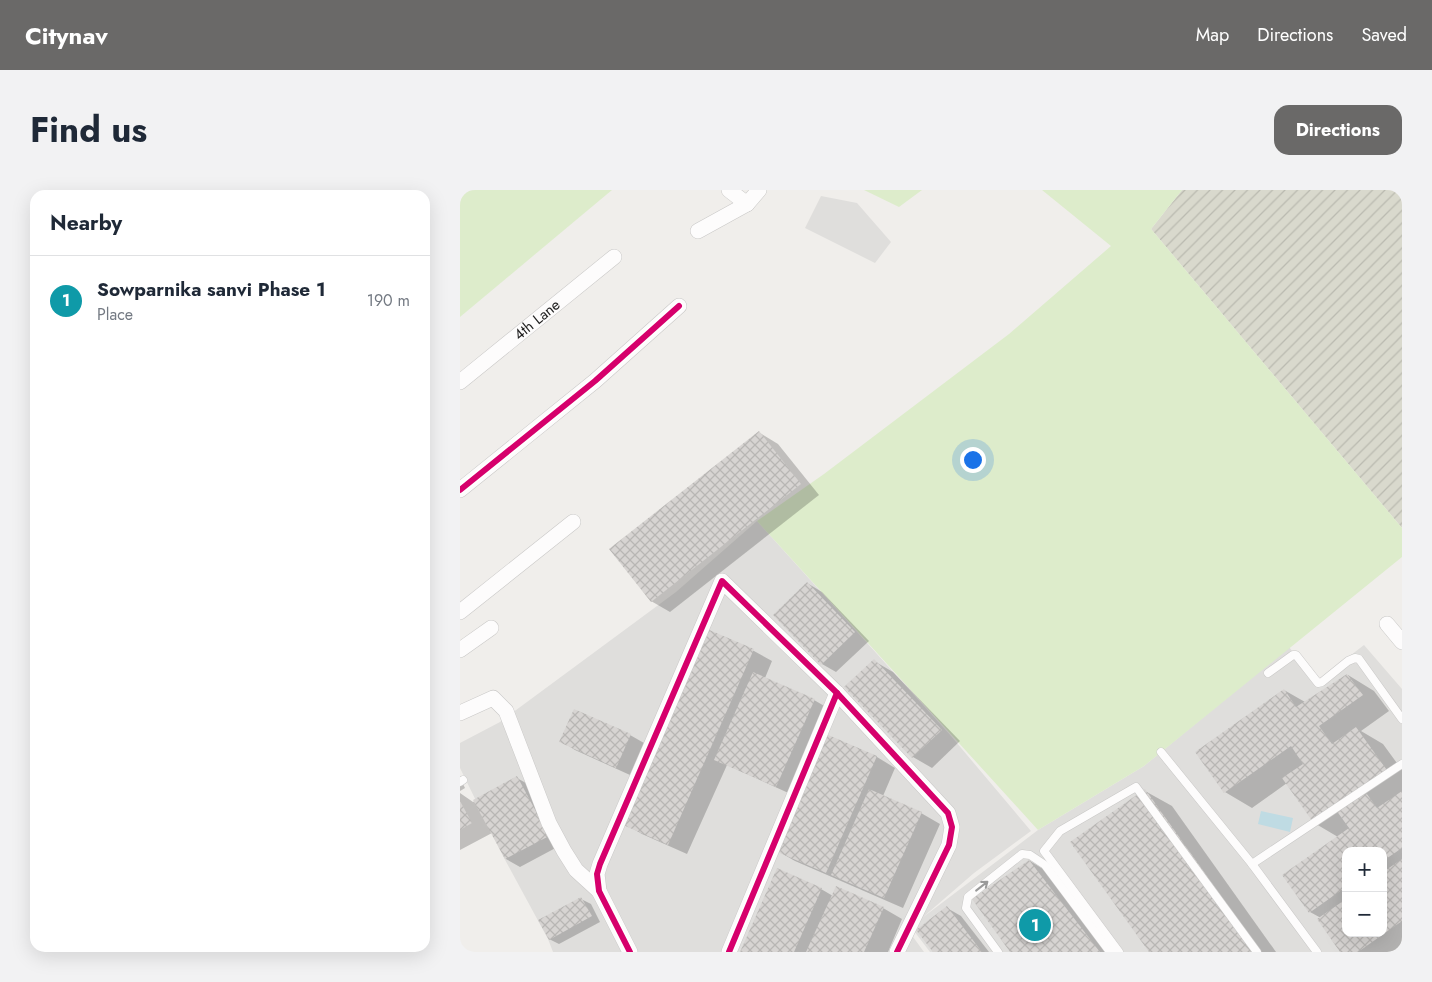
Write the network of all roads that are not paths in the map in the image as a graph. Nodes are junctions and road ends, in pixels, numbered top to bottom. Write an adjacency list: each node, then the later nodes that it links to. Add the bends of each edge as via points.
1 (729, 190): 3 (street)
2 (759, 190): 3 (street)
3 (747, 204): 4 (street)
4 (698, 231)
5 (614, 257): 7 (street, 4th Lane)
6 (679, 306): 8 (street, via 595,381)
7 (460, 382)
8 (460, 490)
9 (573, 522): 10 (street)
10 (460, 612)
11 (1387, 624): 13 (street)
12 (491, 628): 14 (street)
13 (1402, 642)
14 (460, 650)
15 (1268, 673): 18 (lane, via 1296,655 1318,683 1348,661 1358,659)
16 (837, 693): 22 (street, via 722,581 600,864 597,874); 23 (street, via 948,813 952,827 949,845); 25 (street)
17 (460, 713): 22 (street, via 493,698 506,710 553,830 576,870)
18 (1402, 719)
19 (1160, 752): 21 (lane)
20 (1402, 764): 21 (lane)
21 (1252, 864): 30 (lane)
22 (599, 891): 24 (street)
23 (903, 948)
24 (630, 952)
25 (729, 952)
26 (998, 952): 27 (lane, one-way to 27, via 966,908 968,897 1022,854 1030,855 1045,865)
27 (1110, 952)
28 (1119, 952): 29 (lane, via 1044,851 1060,831 1136,787)
29 (1257, 952)
30 (1317, 952)

